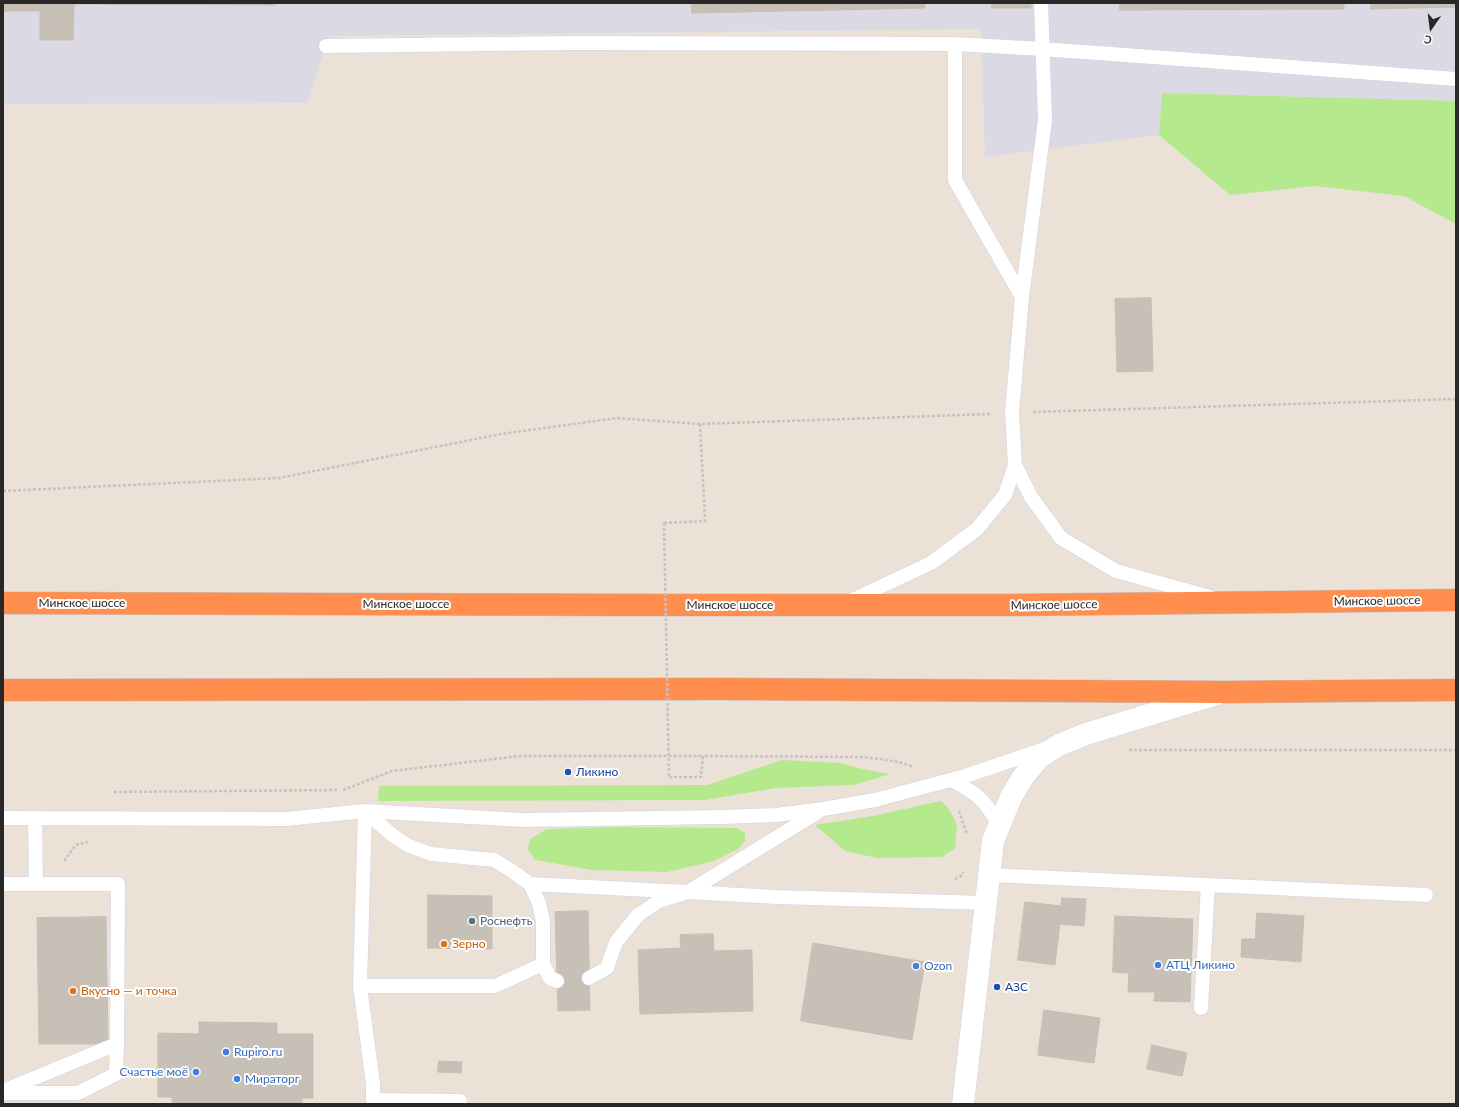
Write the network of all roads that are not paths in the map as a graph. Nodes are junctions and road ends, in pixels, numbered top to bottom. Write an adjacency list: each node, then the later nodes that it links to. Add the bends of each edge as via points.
1 (1040, 3): 4 (lane)
2 (954, 44): 3 (lane, via 572,43); 4 (lane); 6 (lane, via 955,180)
3 (326, 46)
4 (1042, 49): 5 (lane); 6 (lane, via 1045,120)
5 (1456, 79)
6 (1022, 297): 7 (lane, via 1012,413)
7 (1015, 465): 10 (lane, via 1031,497 1061,538 1116,571); 11 (lane, via 1005,495 977,529 931,563)
8 (1456, 600): 10 (highway, Минское шоссе)
9 (3, 603): 11 (highway, Минское шоссе)
10 (1232, 603): 11 (highway, Минское шоссе)
11 (840, 605)
12 (3, 690): 14 (highway, via 723,689)
13 (1456, 690): 14 (highway)
14 (1226, 692): 15 (street, via 1086,734)
15 (1059, 745): 16 (lane); 21 (street, via 1040,757 1023,777)
16 (951, 780): 17 (lane, via 875,800); 21 (lane, via 972,791 988,807)
17 (823, 809): 18 (lane, via 776,815 523,820); 27 (lane)
18 (365, 811): 20 (lane, via 286,819); 25 (lane, via 407,845 431,854 494,860); 33 (lane)
19 (3, 818): 20 (lane)
20 (35, 819): 24 (lane)
21 (999, 825): 22 (street, via 993,841)
22 (989, 875): 26 (lane); 29 (street)
23 (3, 884): 24 (lane)
24 (36, 884): 35 (lane, via 118,884)
25 (530, 884): 27 (lane); 30 (lane, via 539,903 543,922)
26 (1208, 885): 28 (lane); 34 (lane)
27 (688, 892): 29 (lane); 31 (lane, via 659,901 638,915 616,942 607,968)
28 (1426, 895)
29 (986, 903): 39 (street)
30 (542, 964): 32 (lane, via 550,978); 33 (lane, via 495,986)
31 (589, 978)
32 (557, 981)
33 (360, 986): 38 (lane)
34 (1201, 1008)
35 (117, 1044): 36 (lane); 36 (lane, via 116,1074 78,1093)
36 (3, 1092)
37 (460, 1101): 38 (lane)
38 (373, 1102)
39 (963, 1104)

